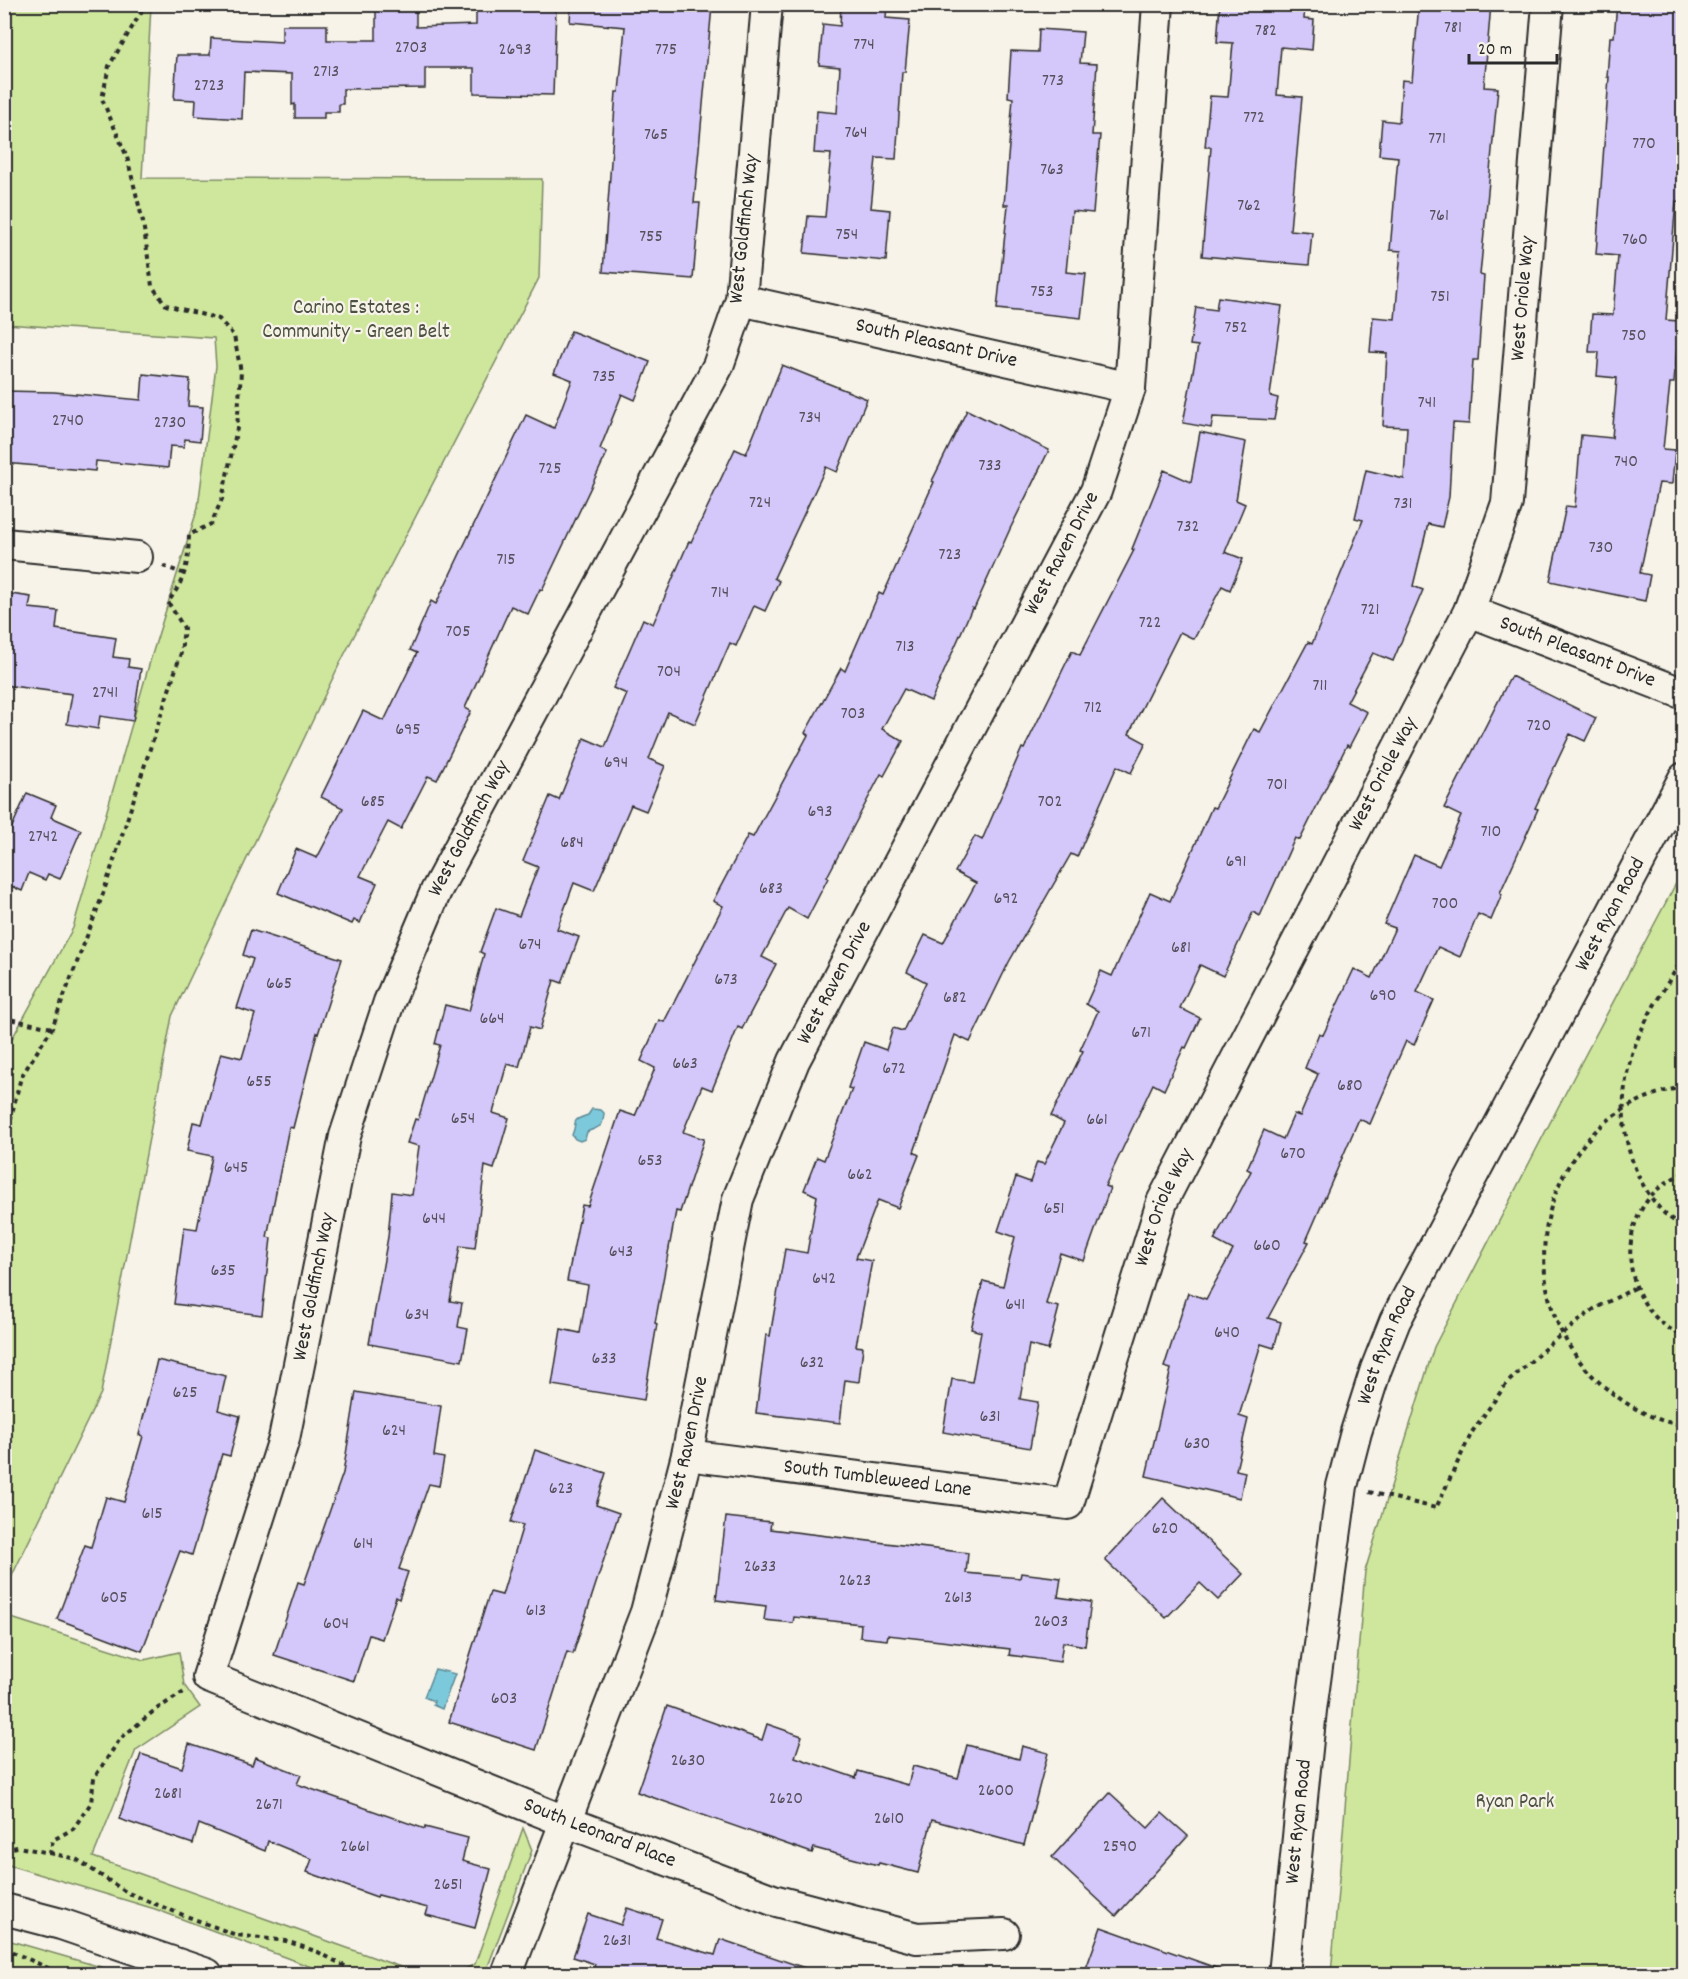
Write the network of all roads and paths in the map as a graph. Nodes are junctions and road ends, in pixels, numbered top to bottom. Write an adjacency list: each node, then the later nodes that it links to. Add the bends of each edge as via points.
1 (767, 4): 4 (street, West Goldfinch Way)
2 (1158, 4): 5 (street, West Raven Drive)
3 (1548, 4): 8 (street, West Oriole Way, via 1508,503)
4 (741, 300): 5 (street, South Pleasant Drive); 26 (street, West Goldfinch Way, via 718,366 436,891 388,1002 345,1136 284,1439)
5 (1130, 388): 23 (street, West Raven Drive, via 1096,491 794,1060 738,1199)
6 (4, 544): 7 (street)
7 (137, 557)
8 (1469, 611): 9 (street, South Pleasant Drive); 25 (street, West Oriole Way, via 1162,1202)
9 (1683, 694)
10 (1683, 778): 24 (street, West Ryan Road, via 1395,1321 1376,1369)
11 (1683, 957): 15 (path, via 1656,1001 1634,1050 1623,1091)
12 (4, 1015): 13 (path)
13 (52, 1028)
14 (1683, 1087): 15 (path, via 1661,1091)
15 (1623, 1109): 17 (path, via 1624,1135 1637,1176); 20 (path, via 1581,1146 1556,1189 1543,1236 1545,1286)
16 (1683, 1173): 17 (path)
17 (1652, 1196): 18 (path, via 1662,1211); 19 (path, via 1636,1220 1630,1245 1630,1271)
18 (1683, 1228)
19 (1635, 1288): 20 (path, via 1594,1309); 21 (path, via 1653,1316)
20 (1562, 1334): 22 (path, via 1588,1373 1626,1405); 24 (path, via 1507,1383 1472,1432 1436,1508)
21 (1683, 1336)
22 (1683, 1425)
23 (687, 1455): 25 (street, South Tumbleweed Lane); 27 (street, West Raven Drive, via 646,1612)
24 (1342, 1486): 37 (street, West Ryan Road, via 1311,1710)
25 (1068, 1504)
26 (208, 1677): 27 (street, South Leonard Place); 29 (path, via 155,1710 120,1739 94,1778 91,1803 74,1829 53,1840)
27 (567, 1822): 31 (street, South Leonard Place, via 773,1900 917,1938); 36 (street, West Raven Drive)
28 (4, 1849): 29 (path)
29 (50, 1852): 35 (path, via 76,1858 126,1892 165,1908 236,1935 286,1941)
30 (4, 1909): 34 (street, via 61,1924)
31 (1004, 1934)
32 (4, 1948): 33 (path)
33 (61, 1974)
34 (207, 1974)
35 (360, 1974)
36 (507, 1974)
37 (1284, 1974)

